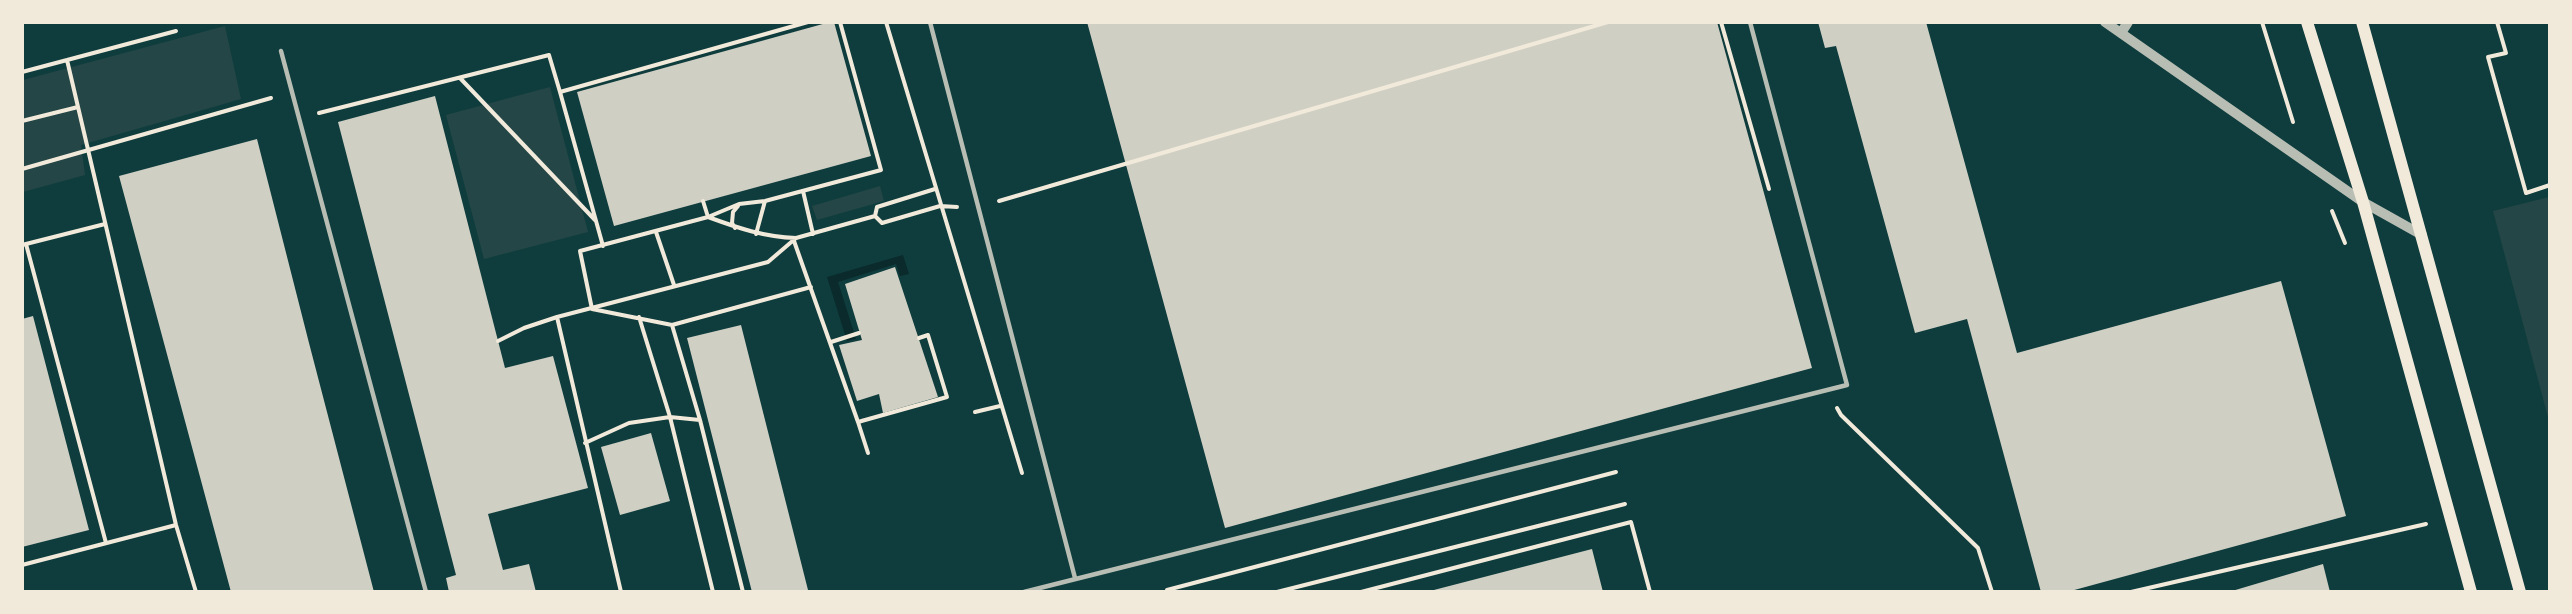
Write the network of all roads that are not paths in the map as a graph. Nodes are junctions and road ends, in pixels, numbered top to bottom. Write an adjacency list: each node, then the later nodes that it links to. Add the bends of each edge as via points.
1 (930, 22): 11 (lane)
2 (1750, 22): 11 (lane, via 1847,385)
3 (2105, 22): 7 (street)
4 (2128, 22): 7 (street)
5 (2307, 22): 9 (main road)
6 (2362, 22): 10 (main road)
7 (2121, 33): 9 (street)
8 (281, 51): 12 (lane)
9 (2363, 202): 10 (street); 14 (main road)
10 (2422, 235): 15 (main road)
11 (1075, 578): 13 (lane)
12 (426, 591)
13 (1024, 591)
14 (2470, 591)
15 (2520, 591)

